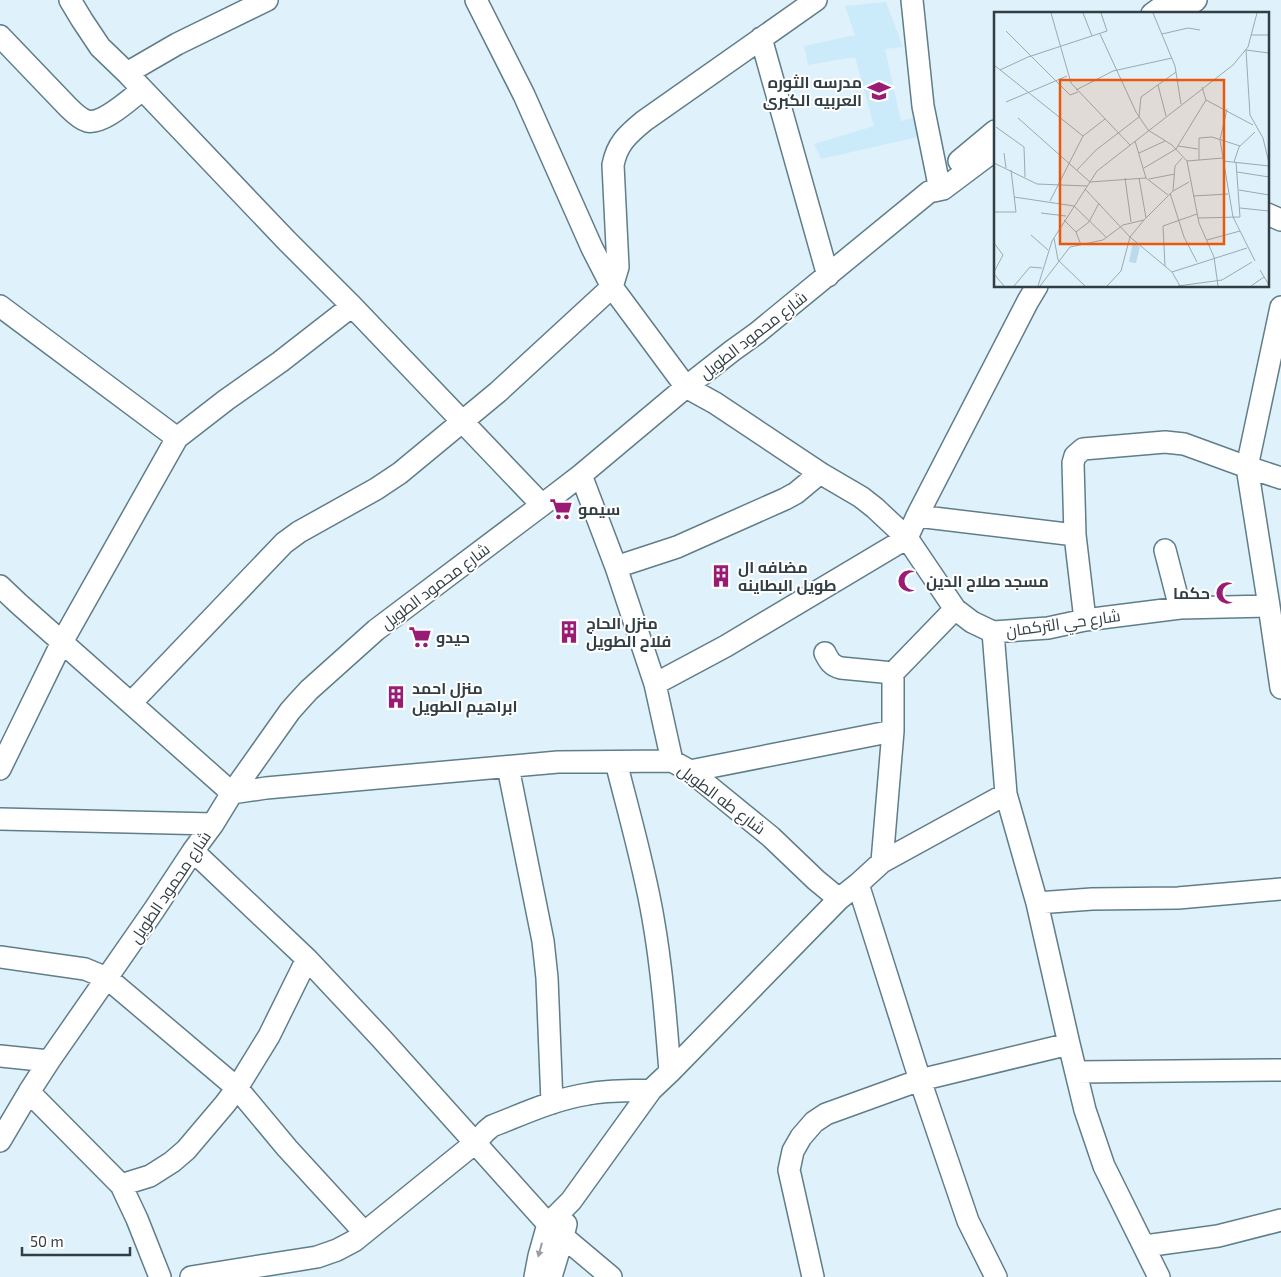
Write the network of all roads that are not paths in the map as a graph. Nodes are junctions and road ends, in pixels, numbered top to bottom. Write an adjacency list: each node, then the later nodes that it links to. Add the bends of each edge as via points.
1 (70, 0): 12 (street, via 100,47)
2 (267, 0): 12 (street, via 177,44)
3 (476, 0): 20 (street, via 524,95)
4 (816, 0): 11 (street)
5 (912, 0): 16 (street, via 920,88)
6 (1171, 0): 8 (street)
7 (1196, 0): 9 (street)
8 (1155, 12)
9 (1180, 12)
10 (0, 36): 13 (street, via 68,107 86,121 107,116)
11 (761, 38): 19 (street); 20 (street, via 644,121 621,142 613,165 618,267)
12 (127, 73): 13 (street)
13 (142, 90): 23 (street)
14 (994, 132): 16 (street)
15 (994, 151): 16 (street, شارع محمود الطويل)
16 (937, 187): 19 (street, شارع محمود الطويل)
17 (1268, 214): 18 (street)
18 (1281, 220)
19 (828, 276): 25 (street, شارع محمود الطويل)
20 (612, 287): 25 (street); 26 (street)
21 (1036, 288): 33 (street)
22 (0, 306): 27 (street)
23 (352, 306): 26 (street); 27 (street)
24 (1281, 307): 28 (street)
25 (686, 386): 29 (street, شارع حي التركمان); 30 (street, شارع محمود الطويل)
26 (462, 422): 32 (street); 50 (street, via 400,473 292,536)
27 (177, 438): 45 (street)
28 (1247, 467): 31 (street); 34 (street, via 1184,444 1165,442 1083,449 1073,463); 39 (street)
29 (820, 473): 35 (street, شارع حي التركمان, via 861,497); 37 (street, via 785,499 677,547)
30 (581, 475): 32 (street, شارع محمود الطويل); 37 (street, شارع طه الطويل)
31 (1281, 478)
32 (542, 505): 56 (street, شارع محمود الطويل, via 376,630 309,690 290,711)
33 (917, 516): 34 (street); 35 (street)
34 (1075, 535): 42 (street)
35 (907, 538): 41 (street, شارع حي التركمان); 48 (street, via 726,646)
36 (1165, 550): 40 (street)
37 (616, 567): 48 (street, شارع طه الطويل)
38 (0, 586): 45 (street)
39 (1269, 606): 40 (street, شارع حي التركمان); 43 (street)
40 (1180, 608): 42 (street, شارع حي التركمان)
41 (955, 609): 44 (street, شارع حي التركمان); 47 (street)
42 (1085, 620): 44 (street, شارع حي التركمان, via 1048,628)
43 (1277, 630): 49 (street)
44 (993, 632): 57 (street)
45 (62, 642): 50 (street); 55 (street)
46 (824, 653): 47 (street, via 836,667)
47 (893, 673): 51 (street)
48 (655, 684): 53 (street, شارع طه الطويل)
49 (1281, 688)
50 (131, 704): 56 (street)
51 (893, 730): 53 (street); 61 (street)
52 (616, 762): 53 (street); 54 (street, via 558,762); 73 (street, via 653,918)
53 (681, 766): 64 (street, شارع طه الطويل, via 771,837)
54 (508, 767): 56 (street); 79 (street, via 546,958)
55 (0, 769)
56 (232, 793): 59 (street, شارع محمود الطويل)
57 (1006, 794): 61 (street); 65 (street)
58 (0, 819): 59 (street)
59 (213, 824): 60 (street, شارع محمود الطويل)
60 (193, 851): 67 (street); 68 (street, شارع محمود الطويل)
61 (882, 862): 62 (street)
62 (858, 884): 64 (street); 75 (street)
63 (1281, 889): 65 (street, via 1178,898)
64 (839, 899): 73 (street)
65 (1037, 903): 69 (street)
66 (0, 957): 68 (street, via 85,969)
67 (307, 959): 76 (street, via 269,1036); 81 (street)
68 (107, 978): 71 (street, شارع محمود الطويل); 76 (street)
69 (1069, 1044): 74 (street); 75 (street)
70 (0, 1056): 71 (street)
71 (49, 1061): 78 (street, شارع محمود الطويل)
72 (1281, 1070): 74 (street)
73 (670, 1072): 77 (street)
74 (1076, 1072): 86 (street, via 1104,1166)
75 (920, 1080): 92 (street, via 826,1114 814,1122 793,1151 789,1170); 93 (street, via 968,1221)
76 (237, 1088): 82 (street, via 186,1150 150,1176); 85 (street)
77 (651, 1090): 79 (street, via 606,1091); 84 (street, via 571,1201)
78 (29, 1092): 80 (street, شارع محمود الطويل); 82 (street)
79 (552, 1103): 81 (street, via 492,1126)
80 (0, 1141)
81 (475, 1143): 84 (street); 85 (street)
82 (121, 1185): 87 (street)
83 (1281, 1220): 86 (street, via 1218,1236)
84 (556, 1230): 89 (street, one-way to 89, via 538,1256); 90 (street); 91 (street)
85 (364, 1232): 88 (street, via 354,1241 317,1257)
86 (1145, 1246): 94 (street)
87 (160, 1277)
88 (191, 1277)
89 (534, 1277)
90 (551, 1277)
91 (611, 1277)
92 (813, 1277)
93 (996, 1277)
94 (1159, 1277)

